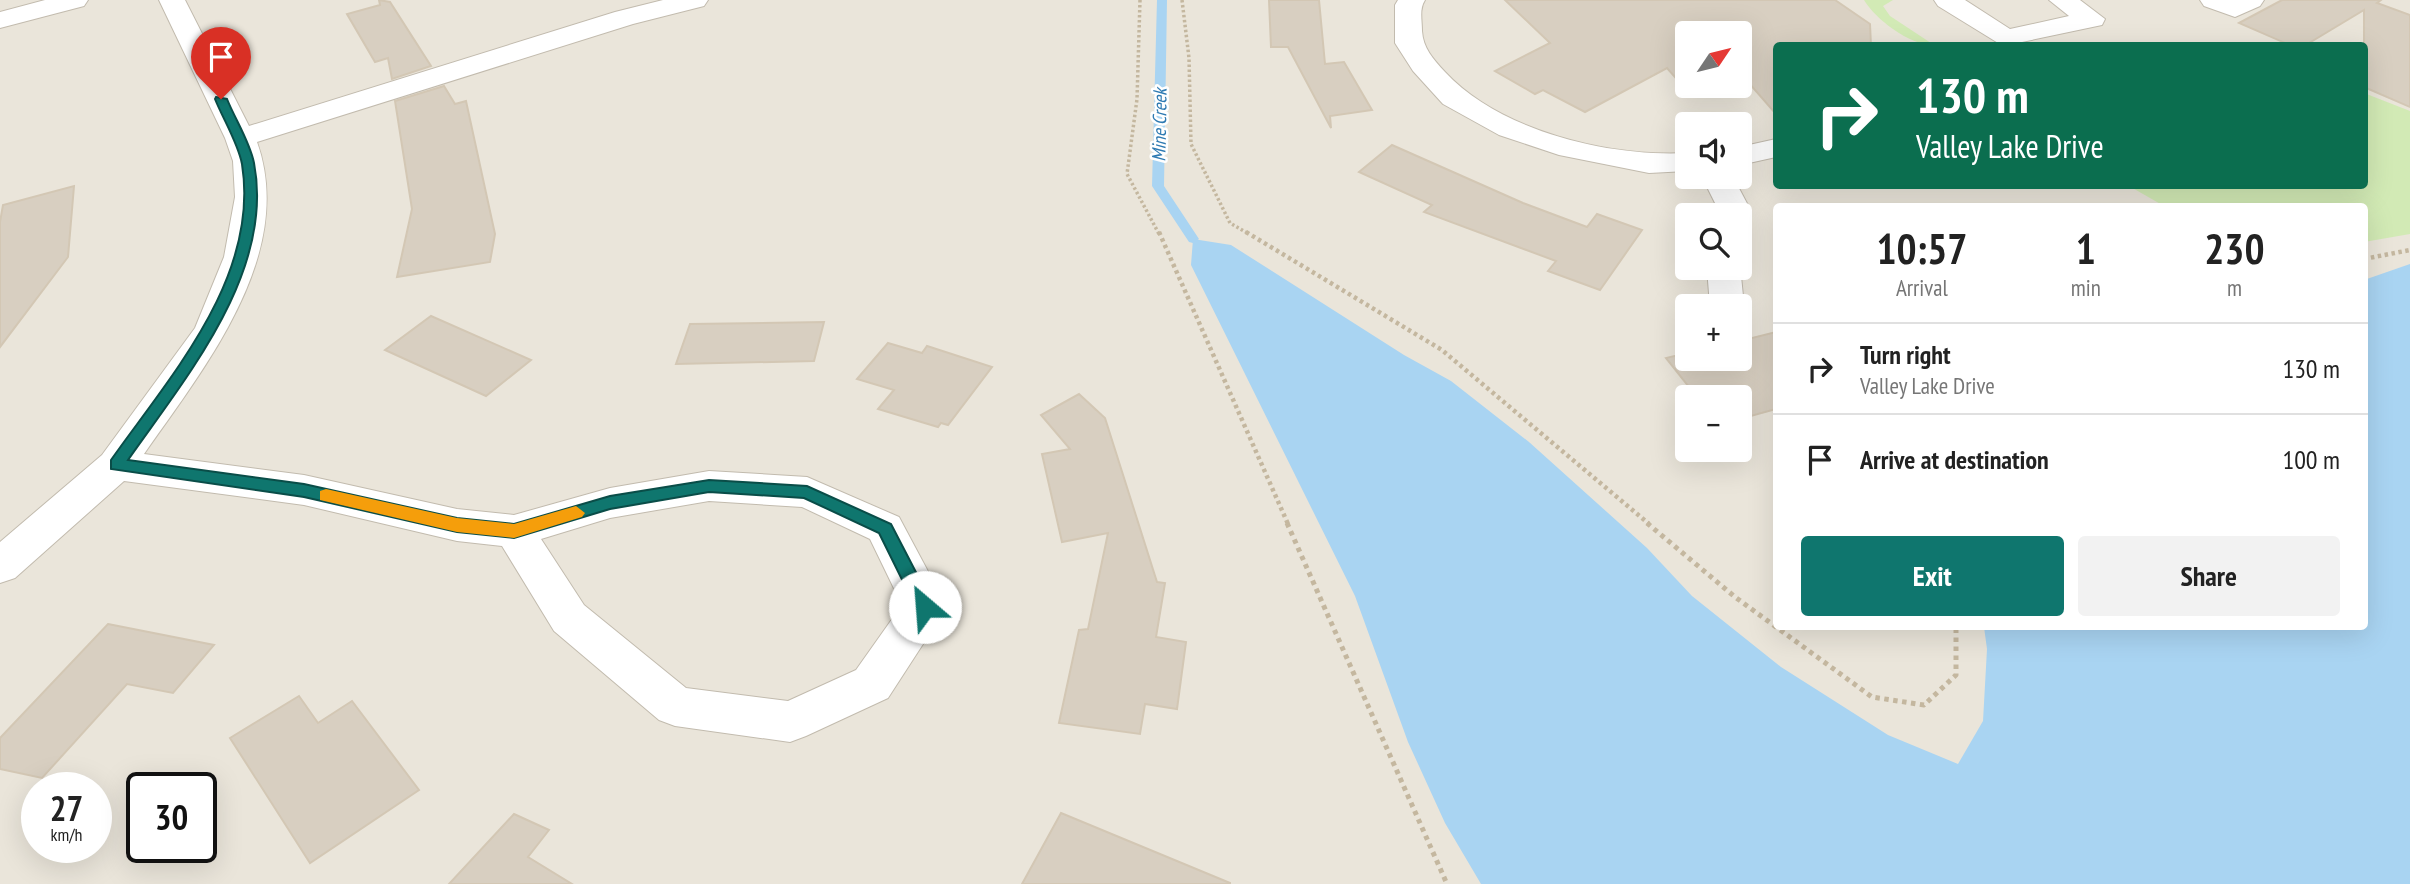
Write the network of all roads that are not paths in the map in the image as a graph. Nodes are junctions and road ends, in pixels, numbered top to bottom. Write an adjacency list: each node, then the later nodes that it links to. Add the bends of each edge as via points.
1 (75, 0): 9 (street)
2 (172, 0): 10 (street)
3 (695, 0): 10 (street)
4 (1412, 0): 13 (street, via 1408,5 1409,43 1453,98 1510,129 1570,149 1649,164)
5 (1947, 0): 6 (street, via 2006,38 2092,19)
6 (2062, 0)
7 (2213, 0): 8 (street, via 2235,9)
8 (2251, 0)
9 (0, 20)
10 (240, 138): 14 (street, via 248,161 251,197 241,257 211,331)
11 (1773, 149): 12 (street)
12 (1752, 153)
13 (1675, 163)
14 (117, 464): 15 (street, via 304,490 457,525); 16 (street)
15 (514, 531): 15 (street, via 569,618 675,706 790,722 872,684 925,607 885,528 807,492 709,486 610,503)
16 (0, 566)

